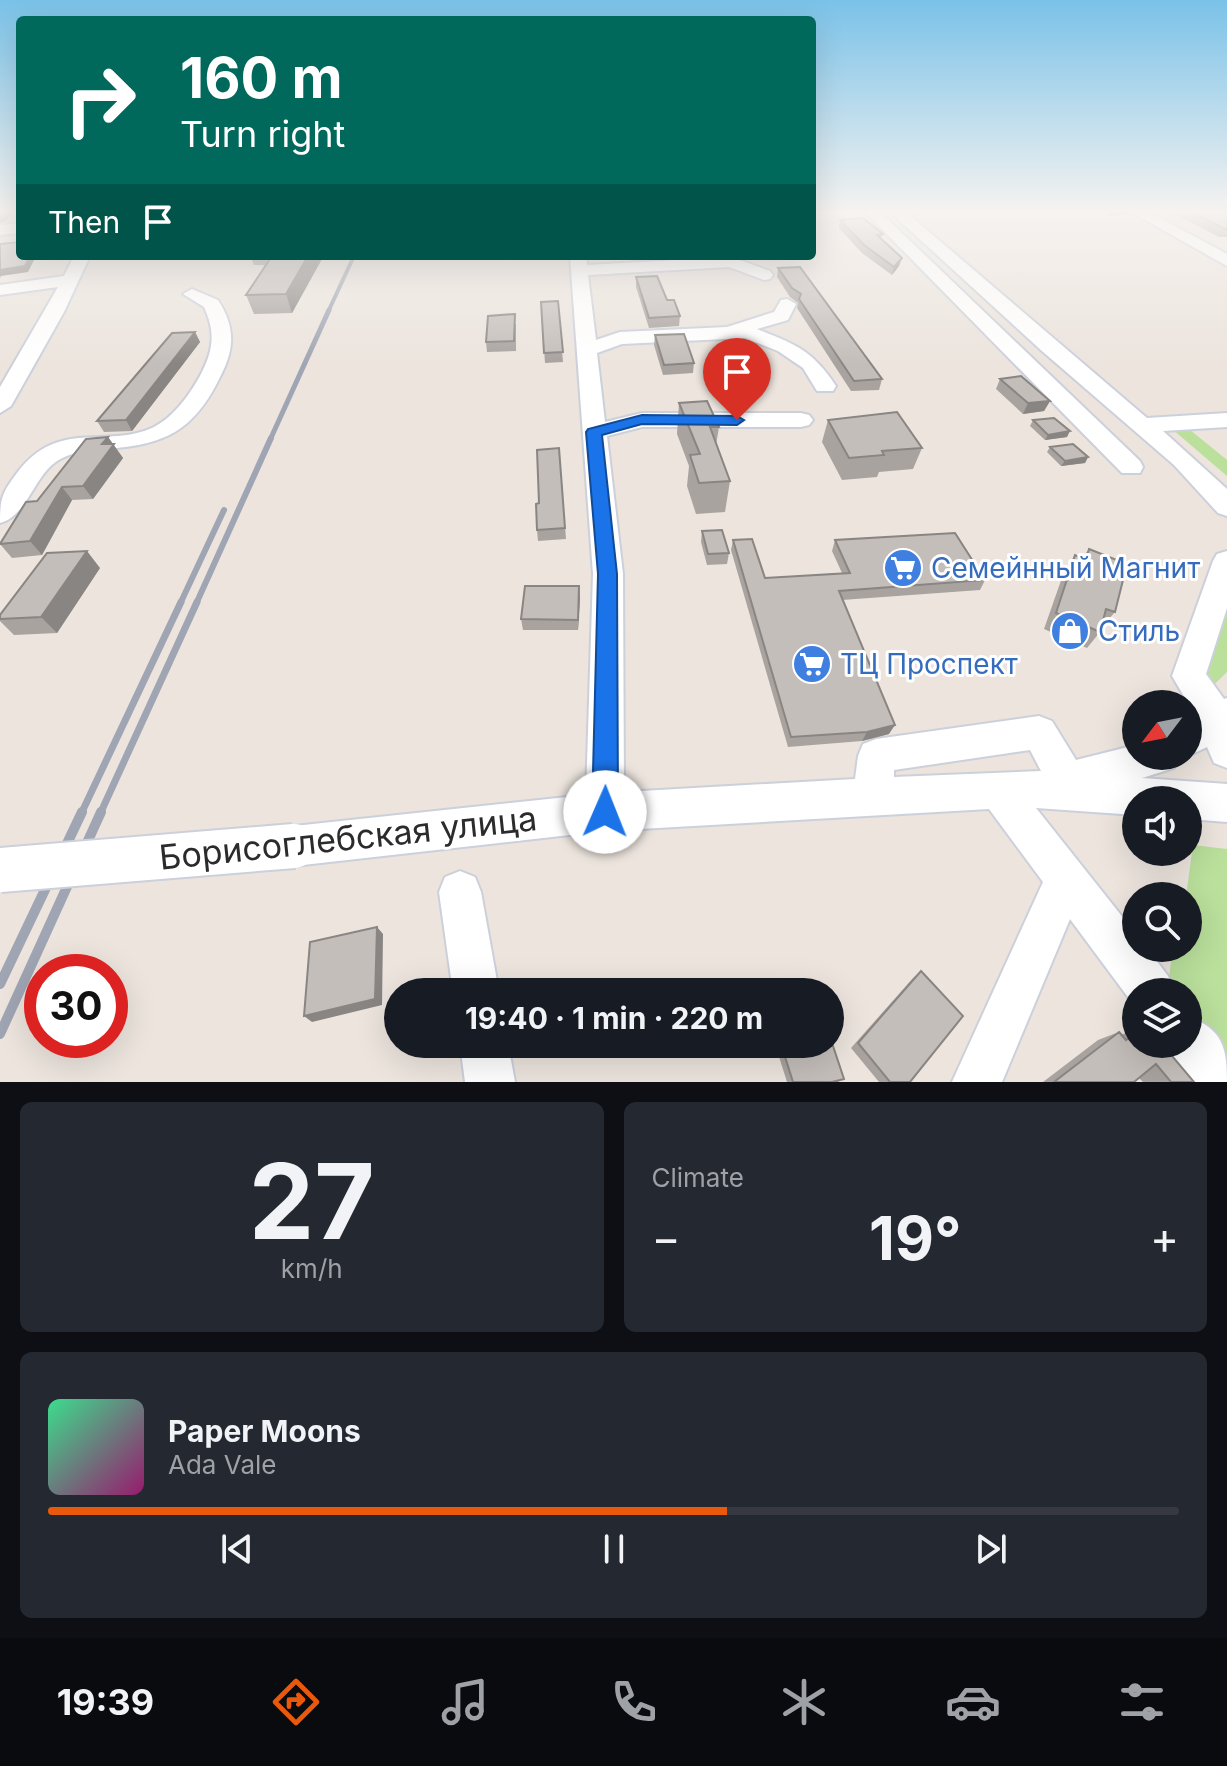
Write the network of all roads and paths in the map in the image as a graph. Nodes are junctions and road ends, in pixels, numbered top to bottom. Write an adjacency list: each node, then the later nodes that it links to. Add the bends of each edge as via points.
1 (79, 262): 8 (street)
2 (741, 262): 7 (street)
3 (923, 262): 23 (street)
4 (957, 262): 21 (street)
5 (578, 263): 6 (street); 14 (street)
6 (661, 263): 9 (street)
7 (764, 275)
8 (72, 280): 10 (street); 15 (street)
9 (668, 283)
10 (0, 290)
11 (192, 294): 26 (street, via 212,304 224,337 213,372 178,424 147,437 56,451 39,464)
12 (787, 304): 13 (street, via 781,316)
13 (730, 331): 14 (street, via 620,338); 17 (street, via 785,347 811,364)
14 (586, 350): 22 (street)
15 (30, 355): 16 (street); 18 (street)
16 (0, 359)
17 (825, 386)
18 (0, 406)
19 (801, 420): 22 (street, via 642,420)
20 (1227, 420): 21 (street)
21 (1149, 425): 24 (street); 25 (street)
22 (594, 432): 37 (street, via 608,574)
23 (1131, 467)
24 (1227, 478)
25 (1227, 507)
26 (0, 514)
27 (1227, 561): 28 (street)
28 (1185, 690)
29 (1202, 707): 30 (street)
30 (1224, 728): 31 (street)
31 (1202, 735)
32 (1122, 766): 33 (street)
33 (1068, 780): 34 (street); 35 (street, via 1039,732 876,756 875,781)
34 (1015, 790): 35 (street, Борисоглебская улица); 36 (street); 39 (street)
35 (866, 798): 37 (street, Борисоглебская улица)
36 (1227, 803)
37 (605, 812): 38 (street, Борисоглебская улица, bridge, via 294,846)
38 (0, 870)
39 (1066, 879): 42 (street); 46 (street)
40 (460, 892): 41 (street)
41 (474, 978)
42 (1141, 978)
43 (486, 1058): 45 (street)
44 (1202, 1058): 47 (street)
45 (490, 1082)
46 (977, 1082)
47 (1220, 1082)

